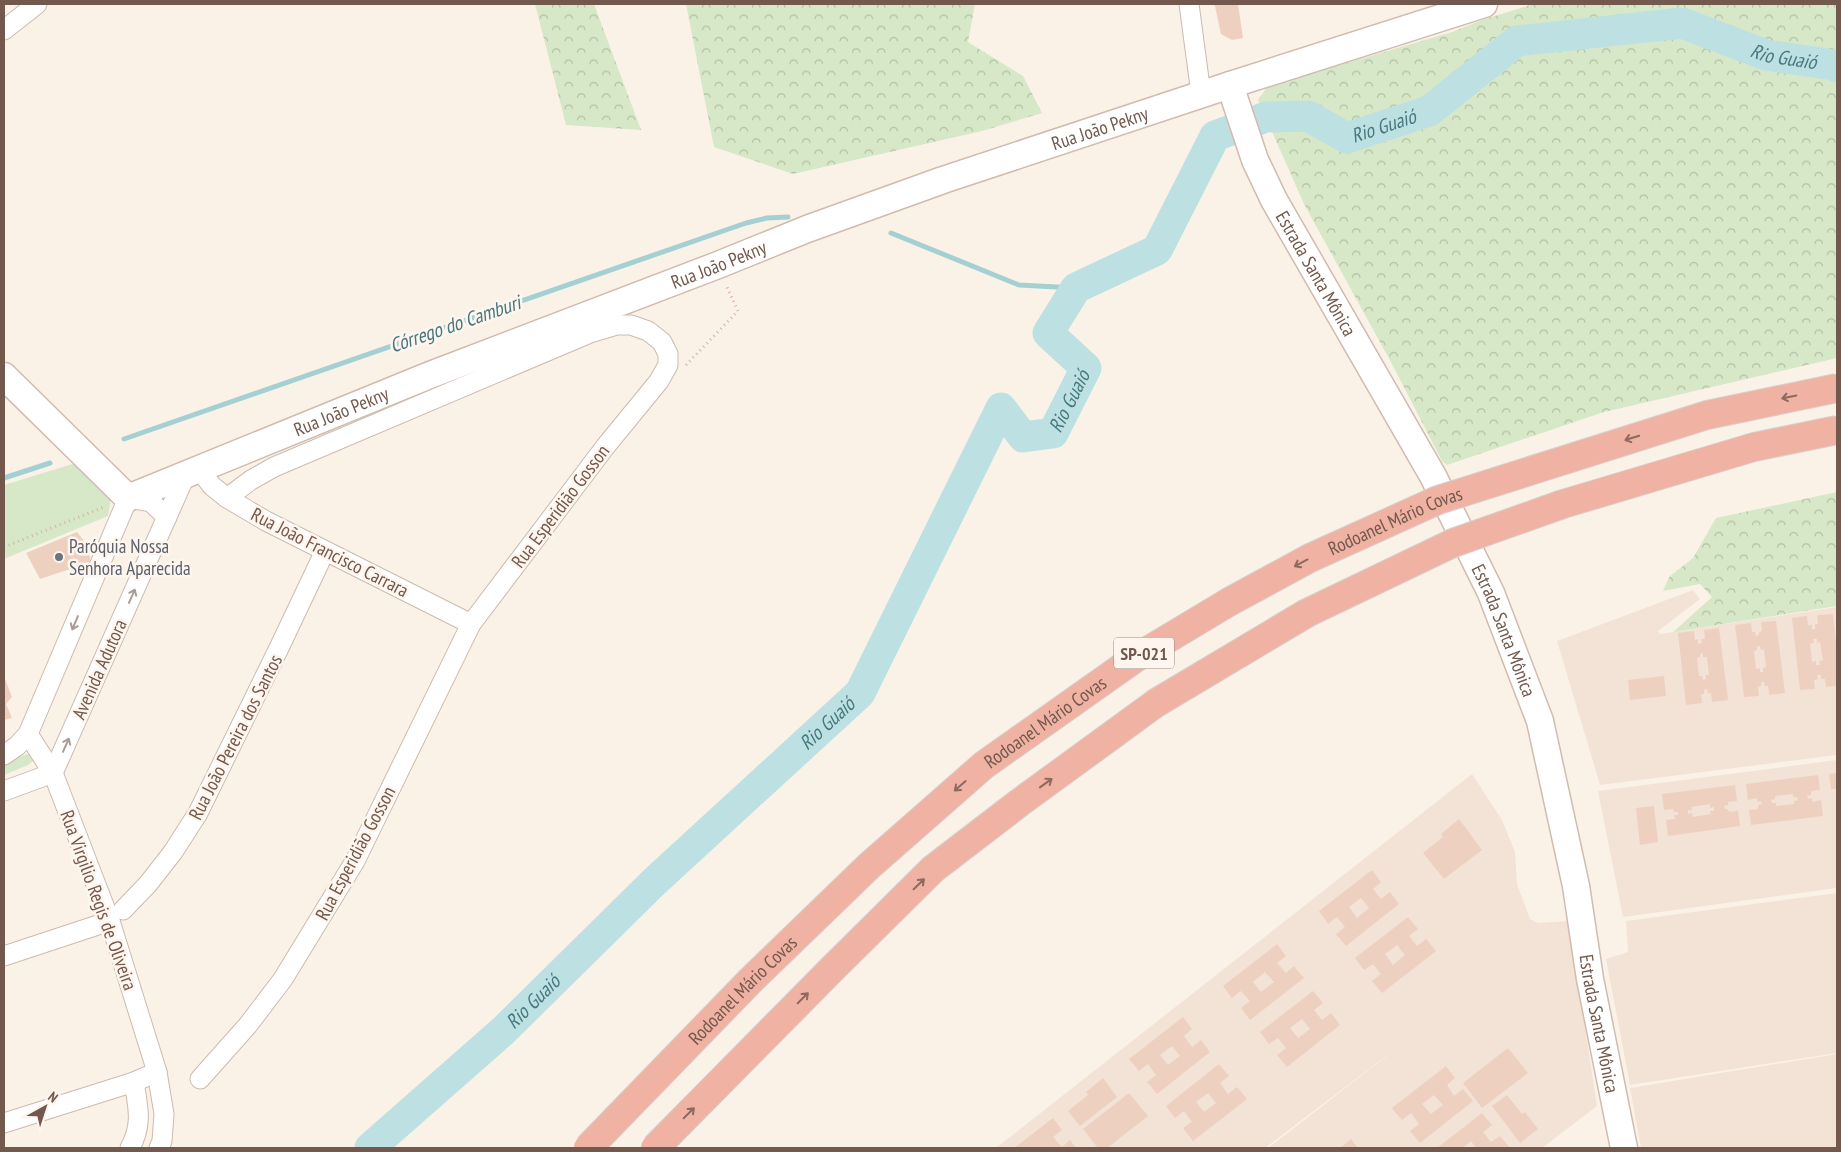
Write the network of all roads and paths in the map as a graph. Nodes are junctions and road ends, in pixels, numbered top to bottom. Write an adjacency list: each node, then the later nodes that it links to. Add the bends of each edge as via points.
1 (37, 4): 4 (street)
2 (1189, 4): 5 (street)
3 (1484, 4): 6 (main road, Rua João Pekny)
4 (4, 30)
5 (1202, 94): 6 (main road, Rua João Pekny); 7 (main road, Rua João Pekny, via 943,180)
6 (1233, 94): 33 (main road, Estrada Santa Mônica, via 1255,160 1274,200 1437,484 1491,593 1540,721 1576,886 1590,980)
7 (718, 265): 8 (path, via 738,311); 12 (main road, Rua João Pekny, via 430,375)
8 (683, 369)
9 (4, 376): 13 (main road)
10 (1837, 388): 31 (highway, Rodoanel Mário Covas / SP-021, one-way to 31, bridge, via 1707,415 1438,500 1310,558 1134,659 984,765 869,866 751,980)
11 (1837, 430): 32 (highway, SP-021, one-way to 11, bridge, via 933,870 1156,702 1307,613 1453,543 1563,504 1754,446)
12 (192, 472): 13 (main road, Rua João Pekny); 14 (street, Rua João Francisco Carrara); 15 (street, Avenida Adutora)
13 (128, 498): 15 (street, via 151,502); 16 (path); 19 (street, one-way to 19)
14 (227, 498): 17 (street, Rua João Francisco Carrara); 18 (street, Rua Esperidião Gosson, via 274,467 590,333 617,325 631,325 648,331 662,342 668,354 668,365 659,381)
15 (167, 517): 21 (street, Avenida Adutora, one-way to 15)
16 (4, 547)
17 (325, 551): 18 (street, Rua João Francisco Carrara); 23 (street, Rua João Pereira dos Santos, via 198,812 168,859)
18 (471, 624): 26 (street, Rua Esperidião Gosson, via 355,861 283,978 248,1025)
19 (28, 734): 20 (street); 21 (street, Rua Virgilio Regis de Oliveira)
20 (4, 755)
21 (53, 773): 22 (street); 23 (street, Rua Virgilio Regis de Oliveira)
22 (4, 791)
23 (116, 916): 24 (street); 25 (street, Rua Virgilio Regis de Oliveira)
24 (4, 956)
25 (157, 1072): 27 (street); 30 (street, Rua Virgilio Regis de Oliveira, via 164,1114)
26 (200, 1079)
27 (134, 1082): 28 (street); 29 (street, via 140,1116 138,1131)
28 (4, 1123)
29 (130, 1148)
30 (159, 1148)
31 (588, 1148)
32 (655, 1148)
33 (1624, 1148)

